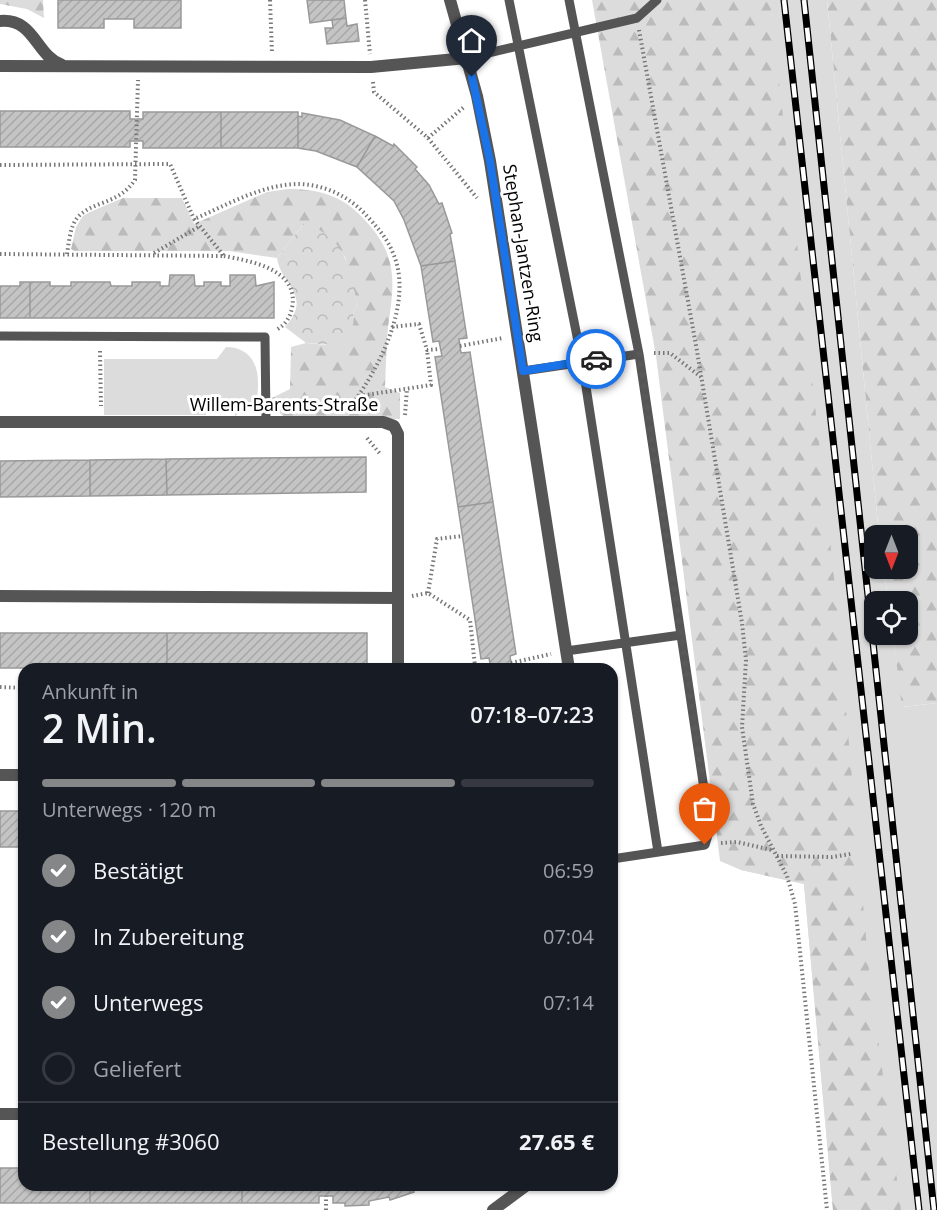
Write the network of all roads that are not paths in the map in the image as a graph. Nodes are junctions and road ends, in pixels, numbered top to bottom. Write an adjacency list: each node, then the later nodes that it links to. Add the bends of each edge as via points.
1 (450, 0): 8 (street, Stephan-Jantzen-Ring)
2 (509, 0): 7 (lane)
3 (569, 0): 6 (lane)
4 (657, 0): 6 (lane, via 637,18)
5 (0, 21): 10 (street, via 26,27 50,59)
6 (577, 33): 7 (lane); 12 (lane)
7 (520, 46): 8 (lane); 13 (lane)
8 (467, 58): 10 (street, via 371,67); 14 (street, Stephan-Jantzen-Ring, via 477,96)
9 (0, 66): 10 (street)
10 (72, 67)
11 (0, 336): 16 (lane, via 265,337)
12 (639, 354): 13 (lane); 19 (lane)
13 (582, 361): 14 (lane); 20 (lane)
14 (523, 371): 21 (street, Stephan-Jantzen-Ring)
15 (0, 422): 16 (street, Willem-Barents-Straße)
16 (266, 422): 18 (street, Willem-Barents-Straße, via 383,422 394,426 398,434)
17 (0, 596): 18 (street)
18 (398, 598): 22 (street, Willem-Barents-Straße)
19 (681, 635): 20 (lane); 26 (lane, via 710,829 705,845)
20 (624, 642): 21 (lane); 26 (lane)
21 (566, 651): 23 (street, Stephan-Jantzen-Ring)
22 (398, 663)
23 (568, 663)
24 (0, 775): 25 (street)
25 (18, 775)
26 (658, 852): 27 (lane)
27 (618, 858)
28 (0, 1114): 29 (street)
29 (18, 1114)
30 (519, 1191): 31 (street)
31 (493, 1210)

